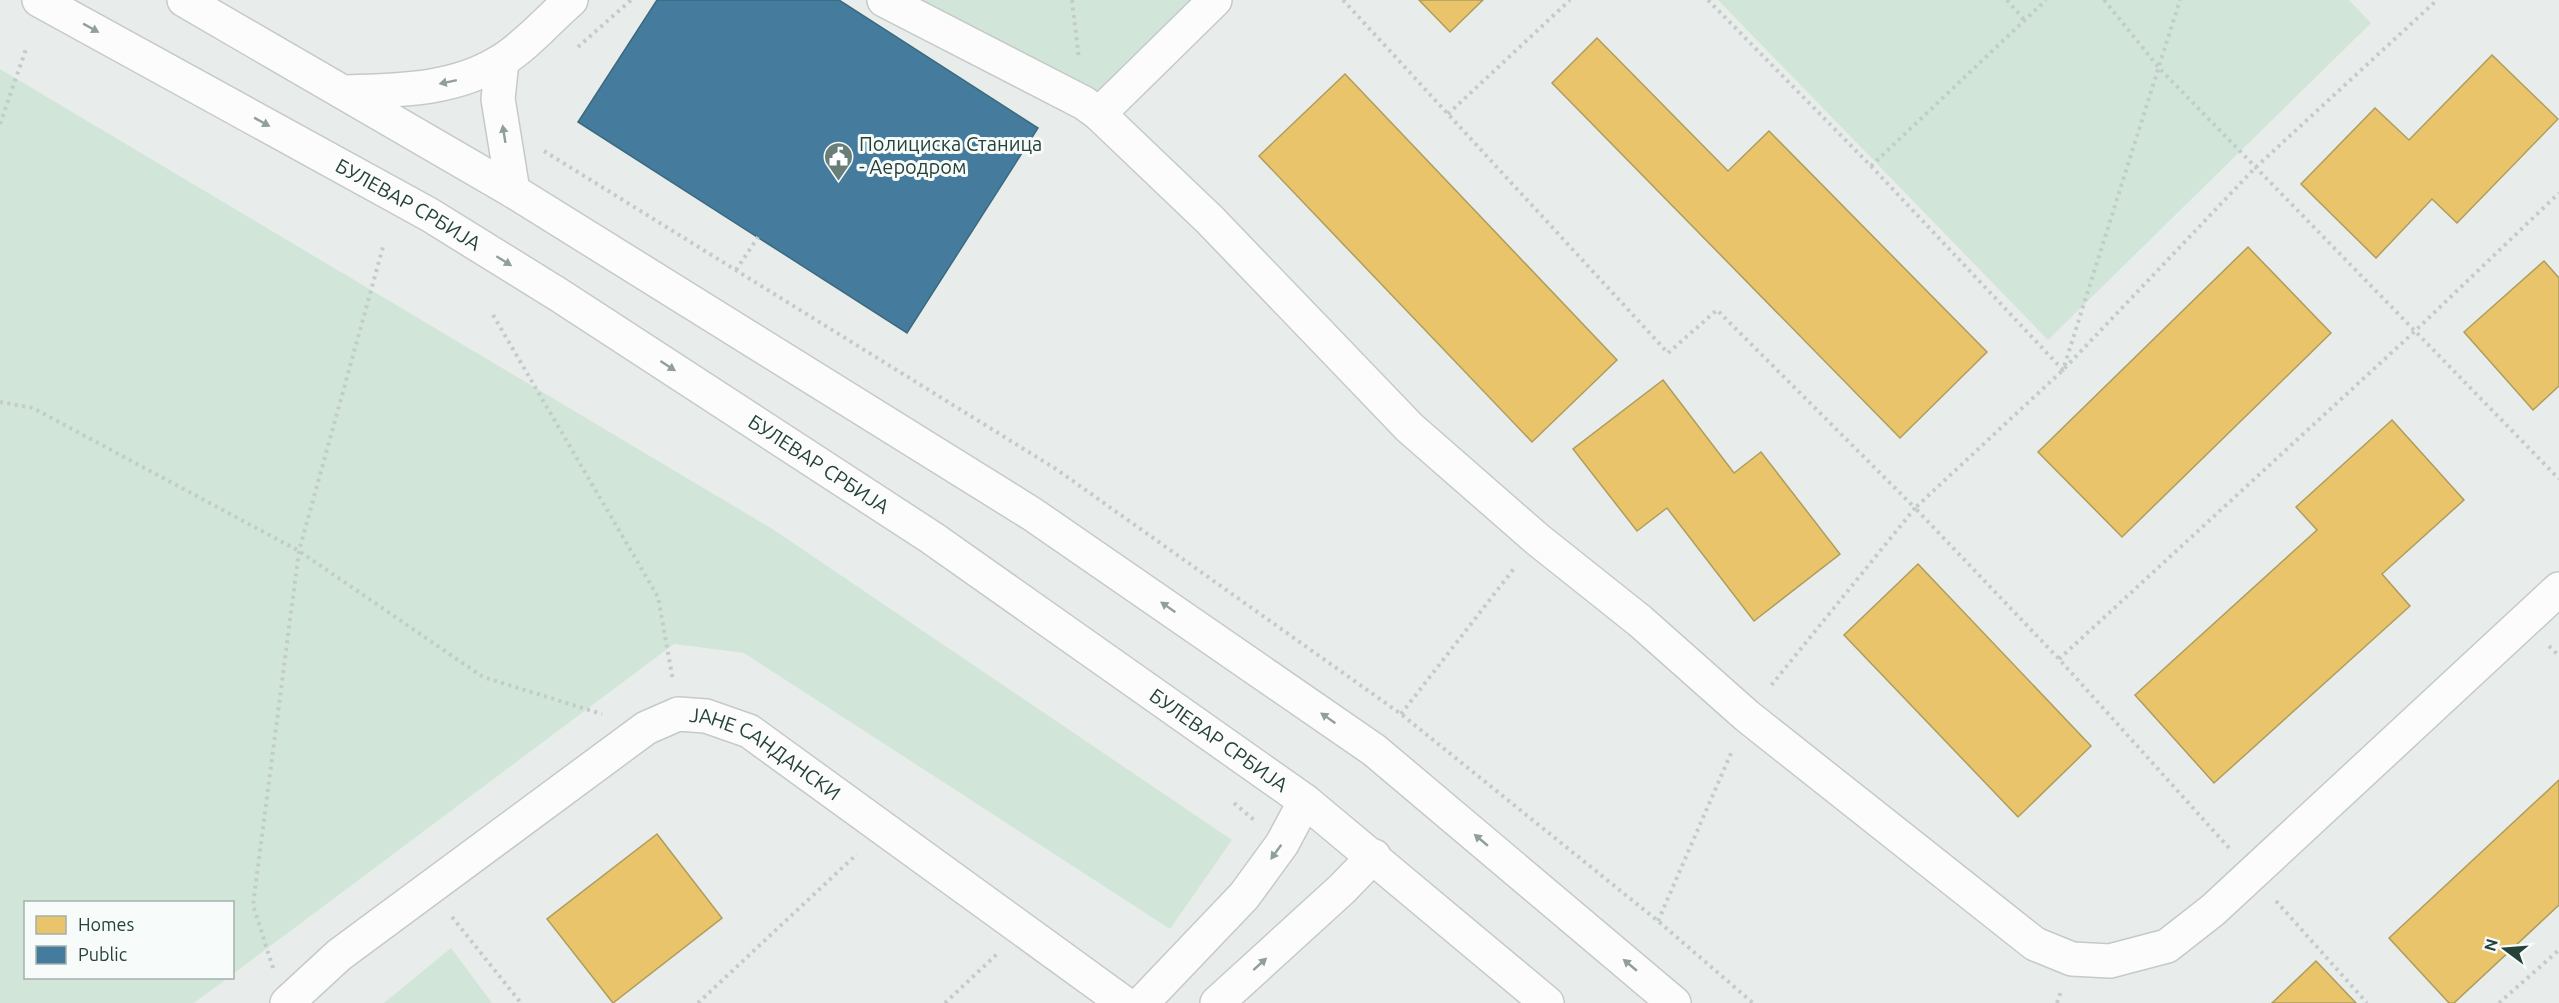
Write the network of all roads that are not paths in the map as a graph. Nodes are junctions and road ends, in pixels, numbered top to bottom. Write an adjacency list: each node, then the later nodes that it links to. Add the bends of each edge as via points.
1 (39, 0): 11 (street, БУЛЕВАР СРБИЈА, one-way to 11, via 430,214 559,295 932,538)
2 (184, 0): 7 (street)
3 (571, 0): 6 (street)
4 (884, 0): 8 (street)
5 (1215, 0): 8 (street)
6 (502, 61): 7 (street, one-way to 7, via 466,78 417,89); 9 (street, one-way to 6, via 498,99)
7 (343, 92): 9 (street)
8 (1092, 109): 10 (street, via 1210,220 1410,428 1536,539 1640,621 1747,716 2035,944 2072,959 2110,961 2167,945 2212,910)
9 (513, 191): 18 (street, one-way to 9, via 1374,750 1032,514)
10 (2559, 589)
11 (1305, 801): 12 (street, БУЛЕВАР СРБИЈА); 15 (street, one-way to 15, via 1282,844 1244,896)
12 (1374, 856): 16 (street, one-way to 12); 17 (street, БУЛЕВАР СРБИЈА)
13 (287, 1003): 14 (street, ЈАНЕ САНДАНСКИ, via 339,955 429,888 646,728 678,714 706,716 749,731)
14 (1124, 1003)
15 (1142, 1003)
16 (1217, 1003)
17 (1547, 1003)
18 (1674, 1003)

